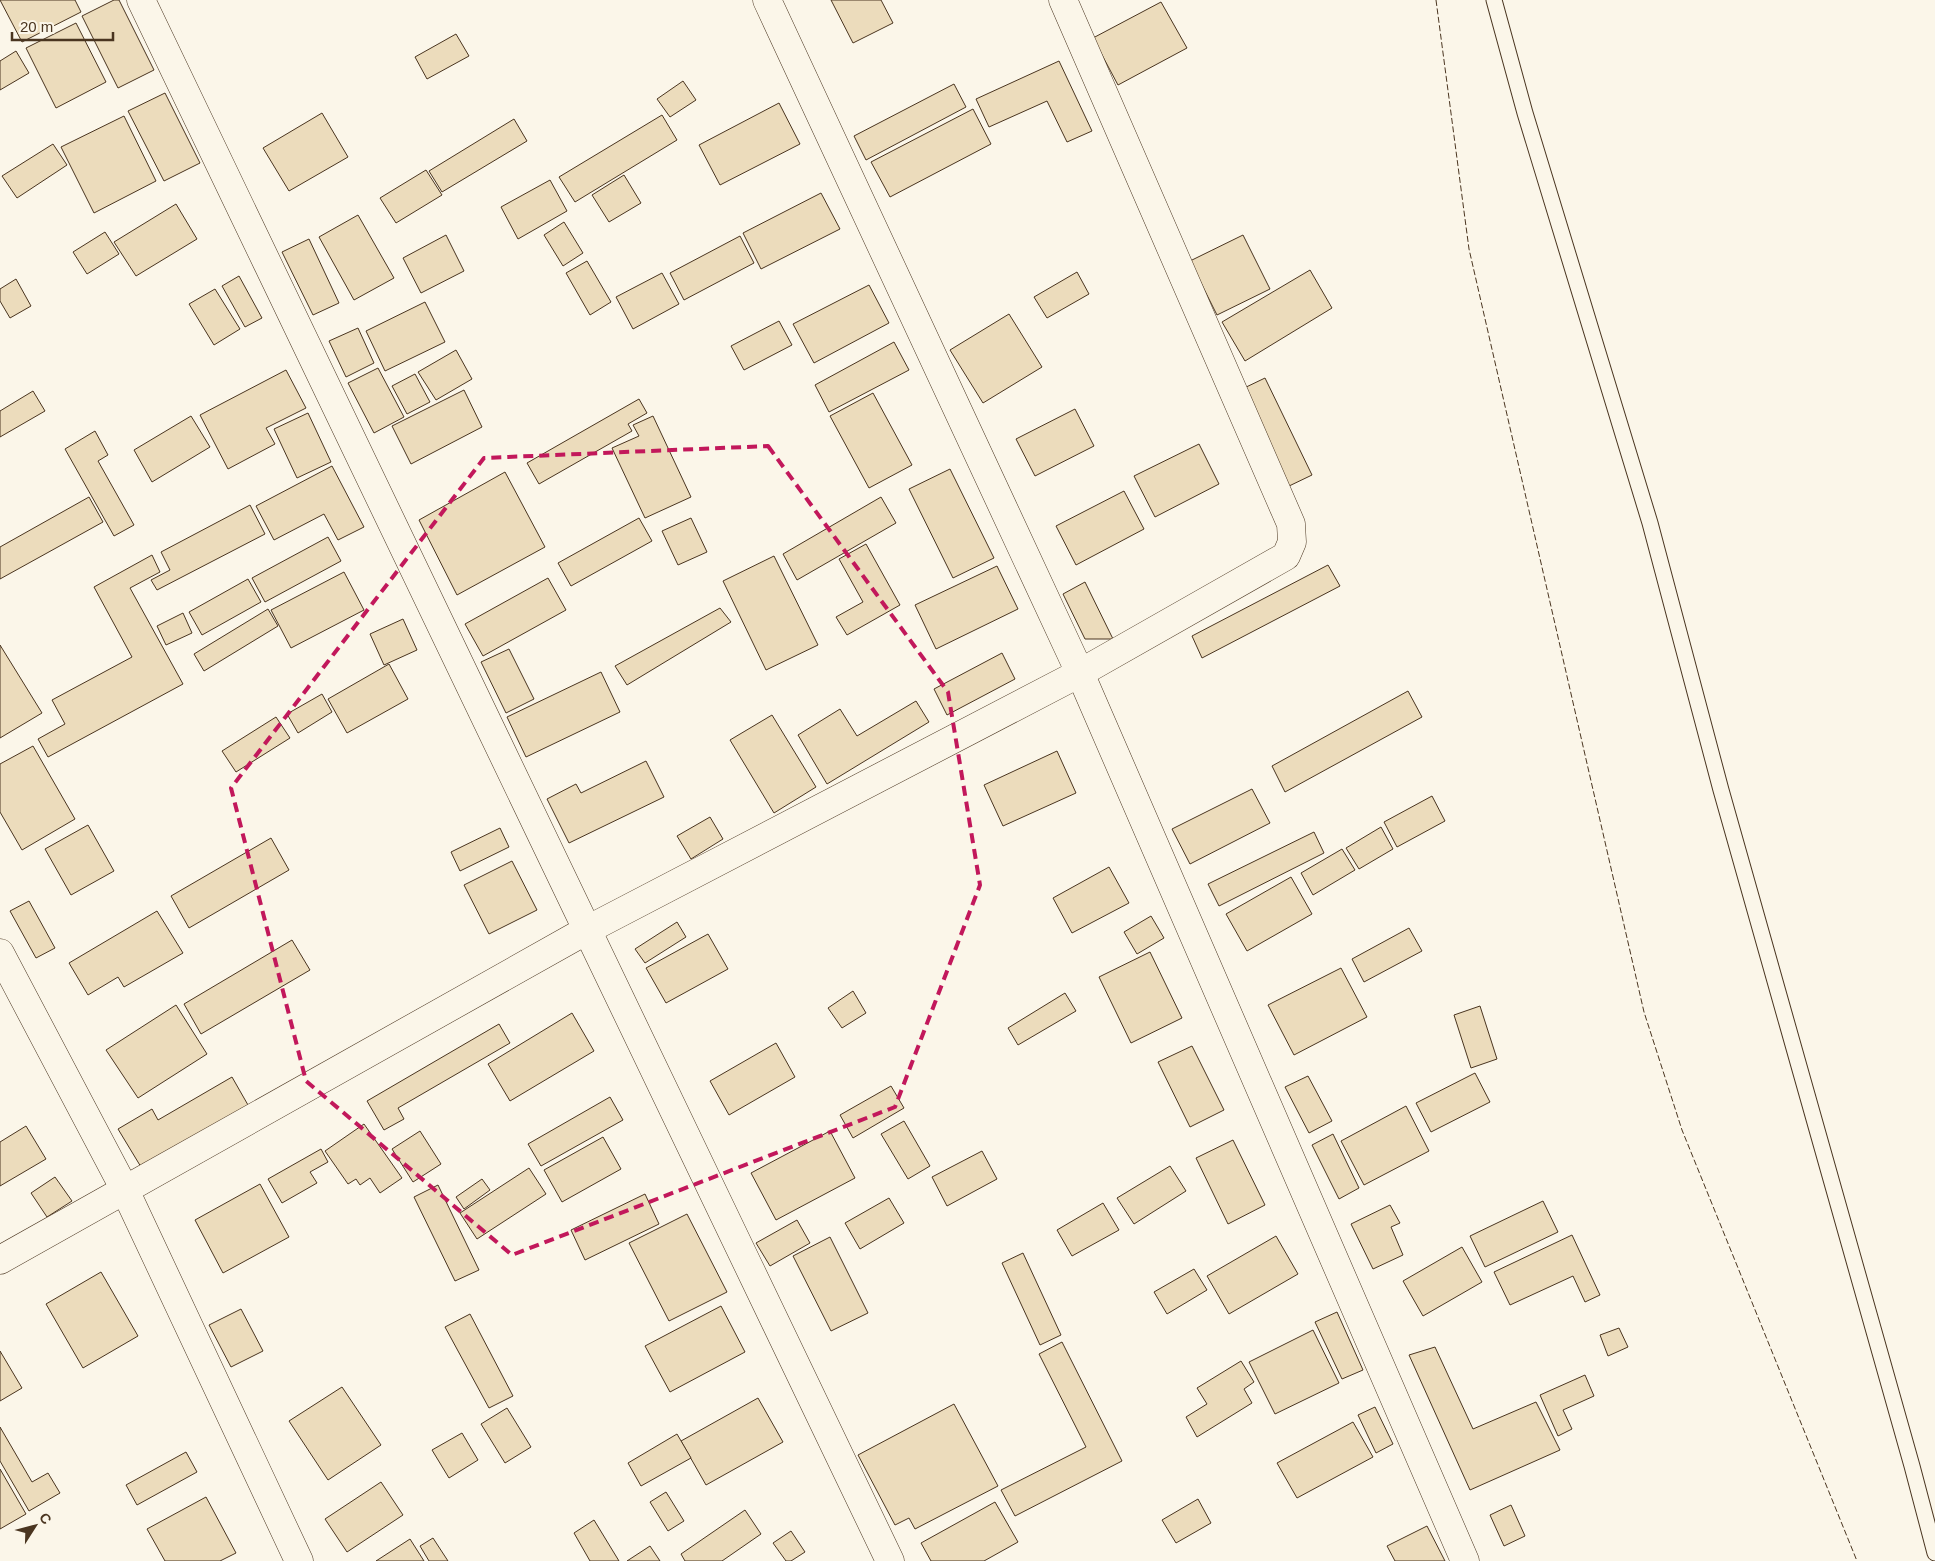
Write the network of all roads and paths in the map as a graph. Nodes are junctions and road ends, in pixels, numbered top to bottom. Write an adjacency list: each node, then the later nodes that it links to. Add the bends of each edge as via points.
1 (141, 0): 6 (street)
2 (767, 0): 5 (street)
3 (1063, 0): 5 (street, via 1291,524 1292,542 1286,556)
4 (1494, 0): 11 (lane, via 1525,113 1650,523 1720,790)
5 (1080, 673): 6 (street); 14 (street)
6 (587, 930): 9 (street); 13 (street)
7 (0, 953): 8 (street)
8 (7, 984): 9 (street)
9 (124, 1188): 10 (street); 12 (street)
10 (0, 1260)
11 (1935, 1553)
12 (299, 1561)
13 (890, 1561)
14 (1465, 1561)

